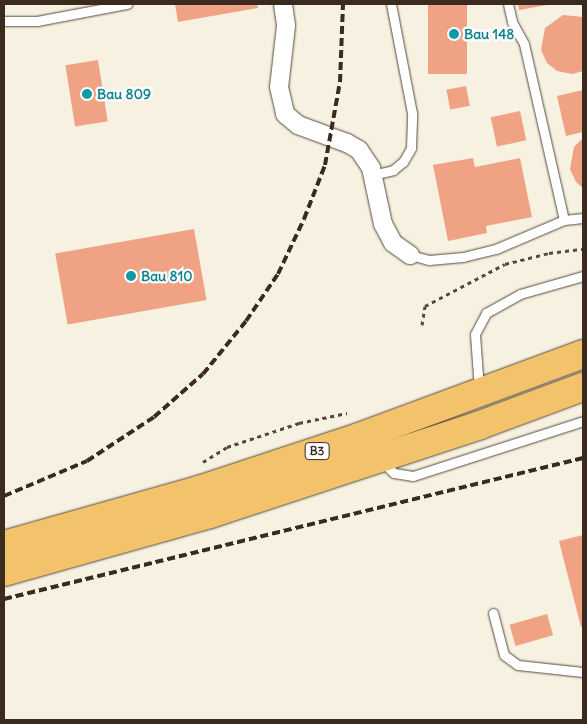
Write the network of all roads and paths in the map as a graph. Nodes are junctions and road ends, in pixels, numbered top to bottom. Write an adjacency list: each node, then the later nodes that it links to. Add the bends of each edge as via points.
1 (127, 4): 5 (lane, via 38,21)
2 (283, 4): 6 (street, via 286,26 279,87 285,114 298,125 347,142 359,150)
3 (391, 4): 6 (lane, via 412,113 411,148 403,162 393,170)
4 (508, 4): 8 (lane, via 512,22 524,44)
5 (4, 20)
6 (372, 175): 10 (street, via 383,224 393,243)
7 (583, 218): 8 (lane)
8 (564, 220): 10 (lane, via 498,248 463,257 429,260)
9 (583, 249): 12 (path, via 505,264 425,306)
10 (410, 255)
11 (583, 276): 15 (lane, via 520,294 486,313 475,334 474,358)
12 (422, 325)
13 (583, 354): 15 (main road, B3)
14 (583, 388): 17 (main road, B3)
15 (479, 393): 18 (main road, B3, via 199,490)
16 (583, 421): 17 (lane, via 413,476 394,473)
17 (379, 458): 19 (main road, B3, via 210,514)
18 (4, 545)
19 (4, 572)
20 (493, 613): 21 (lane, via 504,655 518,666)
21 (583, 672)

